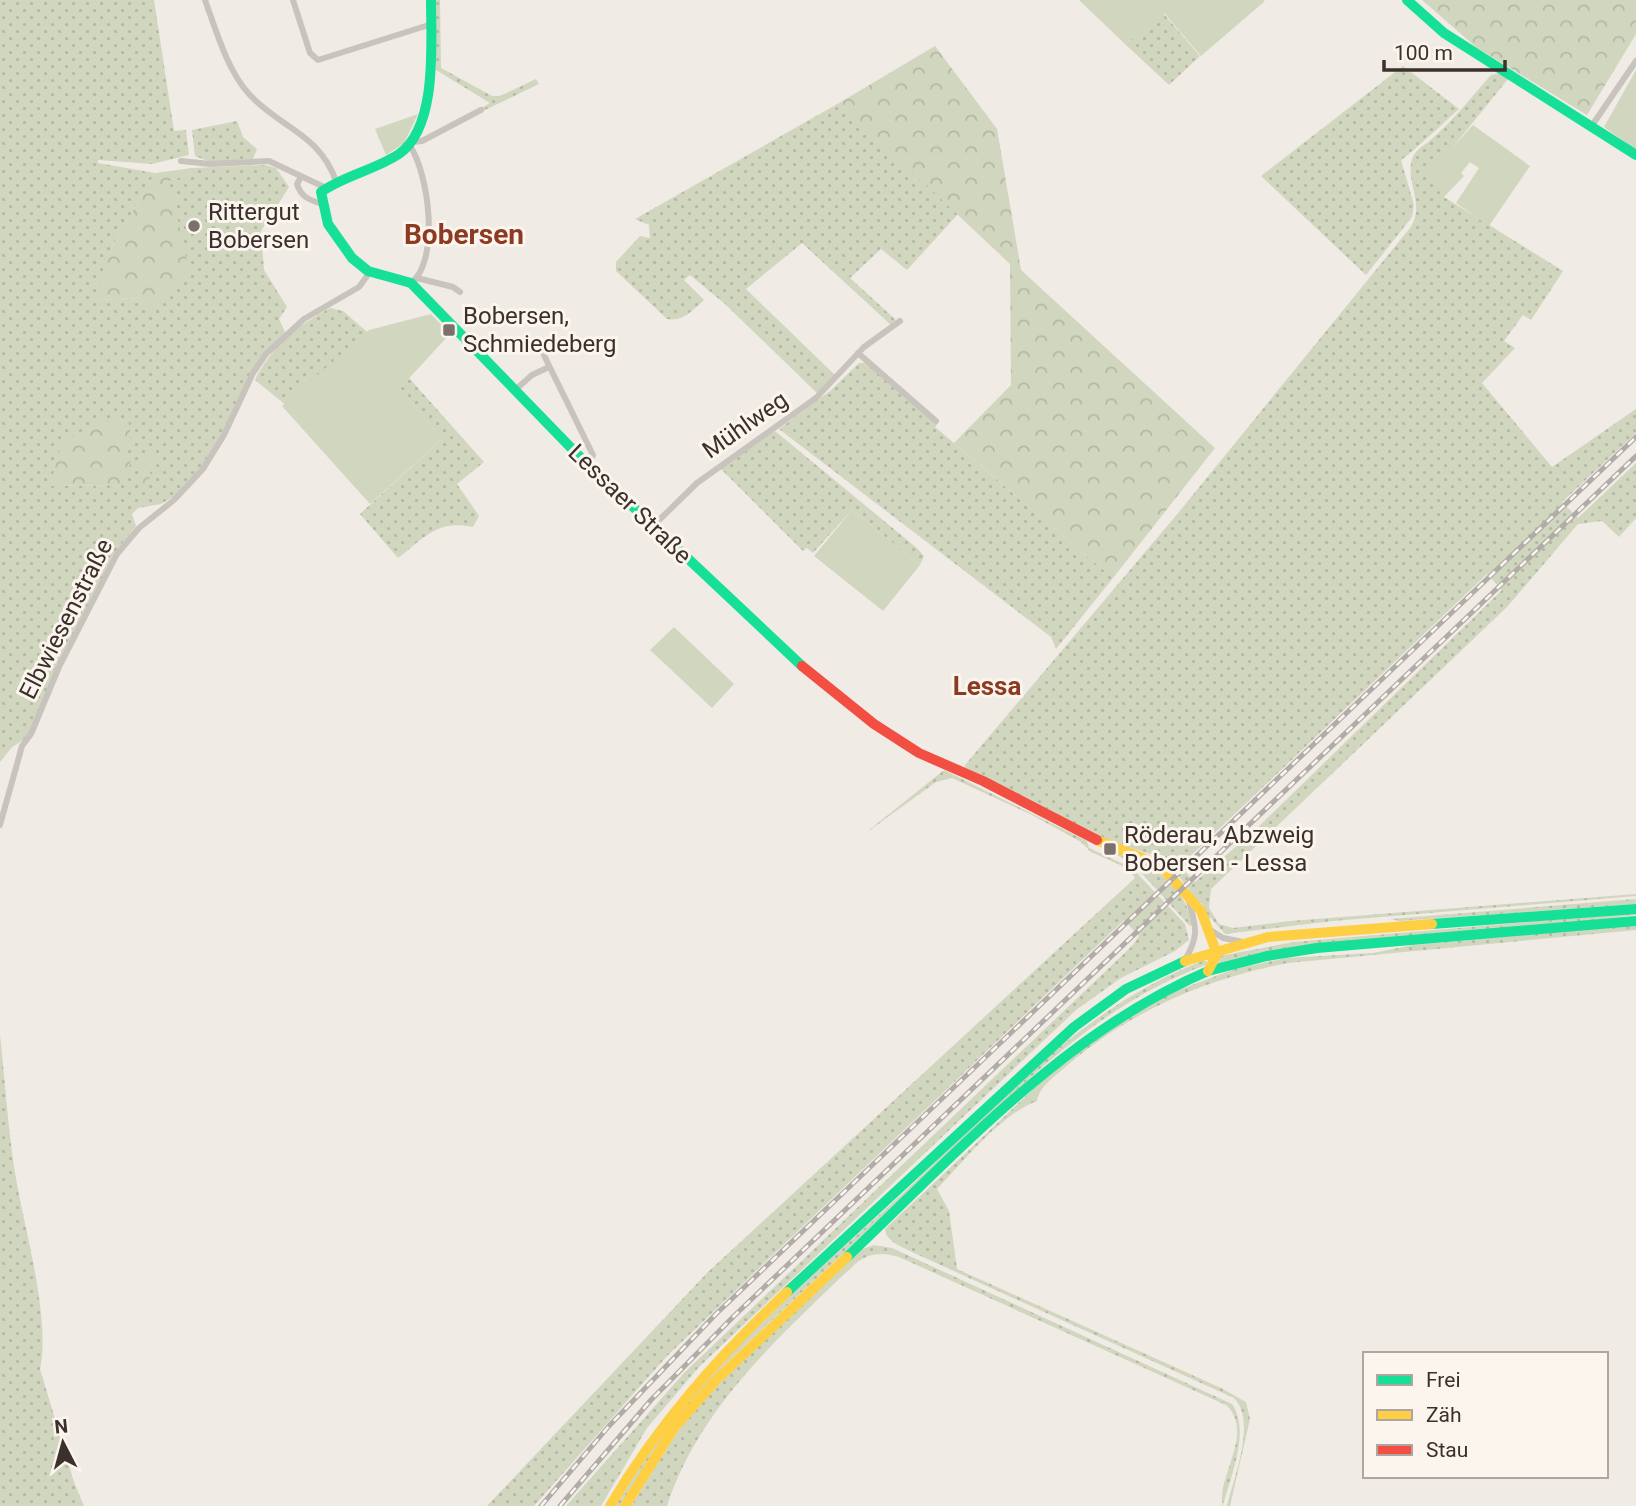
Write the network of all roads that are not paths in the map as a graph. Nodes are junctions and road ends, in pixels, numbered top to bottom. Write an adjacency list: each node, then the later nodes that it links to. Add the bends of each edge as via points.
1 (205, 0): 13 (street, via 243,87 321,150)
2 (293, 0): 5 (street, via 310,53 318,60)
3 (431, 0): 5 (main road)
4 (1407, 0): 8 (main road, via 1444,33)
5 (432, 24): 9 (main road, via 430,88)
6 (1636, 61): 8 (street)
7 (481, 110): 9 (street)
8 (1591, 127): 10 (main road)
9 (411, 144): 13 (main road, via 397,155); 16 (street, via 430,217 421,271)
10 (1636, 155)
11 (181, 161): 12 (street, via 269,161)
12 (300, 177): 14 (street); 14 (street, via 297,184 304,198)
13 (336, 181): 14 (main road)
14 (322, 194): 15 (main road, via 343,246)
15 (370, 272): 16 (main road, Lessaer Straße); 26 (street, Elbwiesenstraße, via 359,287 304,319 266,354 203,469 117,554 59,667 32,734 22,746)
16 (414, 281): 17 (street); 22 (main road, Lessaer Straße)
17 (460, 292)
18 (900, 321): 20 (street, Mühlweg)
19 (536, 339): 21 (street)
20 (858, 353): 23 (street); 25 (street, Mühlweg, via 822,393 705,477)
21 (549, 367): 22 (street); 24 (street, via 593,455)
22 (514, 391): 24 (main road, Lessaer Straße)
23 (936, 421)
24 (588, 464): 25 (main road, Lessaer Straße)
25 (653, 526): 27 (main road, Lessaer Straße, via 768,638 857,711 919,753 1093,838 1151,860 1169,873)
26 (0, 825)
27 (1188, 897): 30 (main road, Lessaer Straße); 33 (street, via 1196,939)
28 (1636, 909): 31 (main road)
29 (1636, 920): 34 (main road, via 1317,948)
30 (1210, 929): 31 (street, via 1223,938); 32 (main road, Lessaer Straße)
31 (1243, 942): 32 (main road)
32 (1216, 950): 33 (main road); 34 (main road)
33 (1185, 961): 35 (main road, via 1126,989 1074,1027 758,1321 665,1419)
34 (1208, 971): 36 (main road, via 1141,1001 1027,1088 717,1379 674,1427)
35 (610, 1506)
36 (625, 1506)

